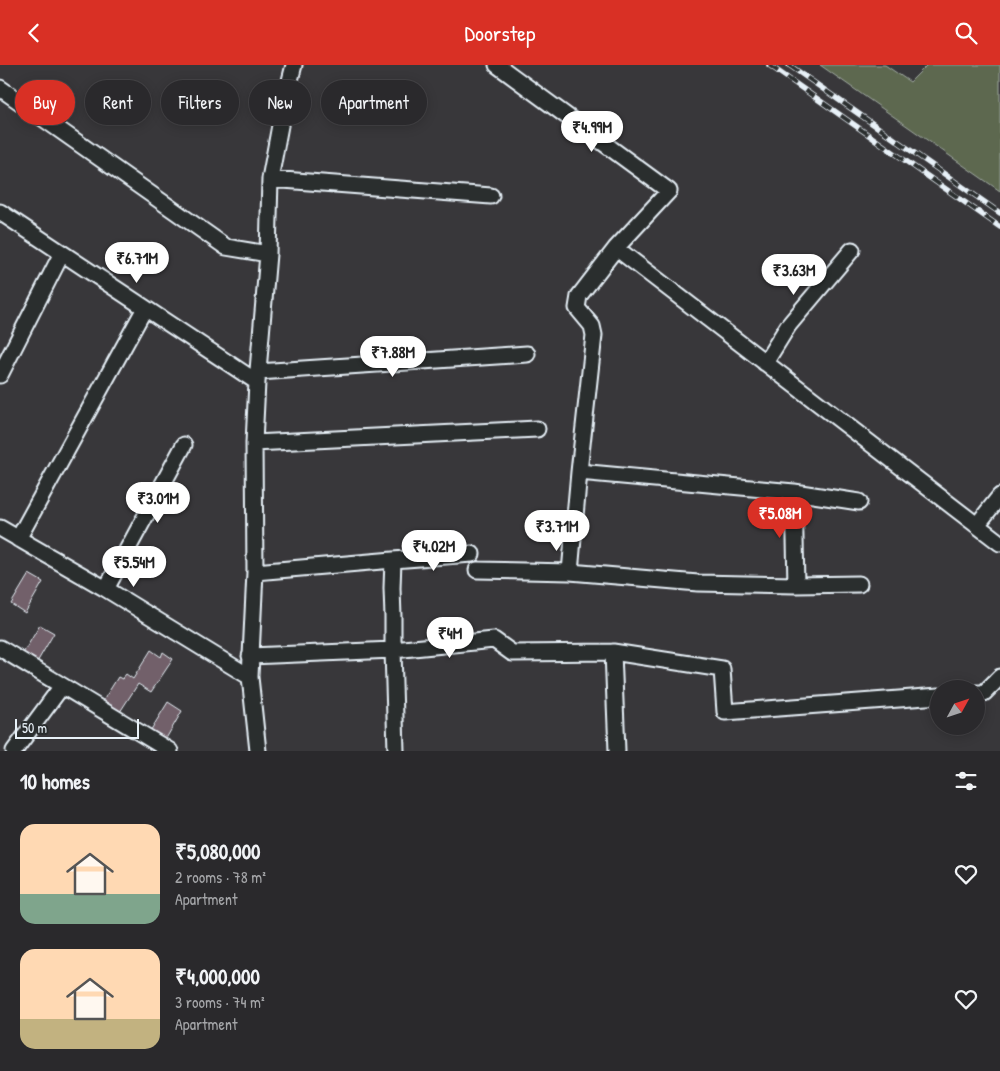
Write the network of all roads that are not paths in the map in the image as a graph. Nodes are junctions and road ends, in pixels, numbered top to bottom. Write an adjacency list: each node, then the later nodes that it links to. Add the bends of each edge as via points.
1 (294, 65): 4 (street)
2 (497, 65): 7 (street, via 669,191)
3 (0, 88): 10 (street, via 226,247)
4 (270, 179): 5 (street); 10 (street)
5 (491, 197)
6 (0, 212): 9 (street)
7 (616, 248): 13 (street); 19 (street, via 579,296 577,308 592,326 594,335)
8 (852, 250): 13 (street, via 788,326)
9 (62, 253): 11 (street); 14 (street)
10 (268, 255): 15 (street)
11 (145, 308): 15 (street); 25 (street)
12 (527, 354): 15 (street)
13 (765, 363): 23 (street)
14 (0, 375)
15 (257, 377): 17 (street)
16 (537, 429): 17 (street)
17 (254, 443): 31 (street)
18 (184, 445): 34 (street)
19 (579, 472): 20 (street); 30 (street)
20 (794, 493): 22 (street); 33 (street)
21 (1000, 496): 23 (street)
22 (859, 503)
23 (977, 525): 26 (street)
24 (0, 528): 25 (street)
25 (18, 539): 34 (street)
26 (1000, 543)
27 (472, 554): 28 (street)
28 (393, 560): 31 (street); 36 (street)
29 (477, 570): 30 (street)
30 (570, 572): 33 (street, via 698,583)
31 (255, 573): 38 (street)
32 (859, 584): 33 (street)
33 (796, 585)
34 (106, 589): 39 (street)
35 (0, 648): 41 (street)
36 (393, 650): 37 (street, via 494,640 512,653); 38 (street); 47 (street)
37 (613, 652): 43 (street, via 722,669 726,712); 48 (street)
38 (250, 656): 39 (street)
39 (250, 677): 46 (street)
40 (1000, 677): 42 (street)
41 (62, 686): 44 (street); 45 (street)
42 (985, 692)
43 (930, 697)
44 (14, 751)
45 (170, 751)
46 (258, 751)
47 (396, 751)
48 (617, 751)

